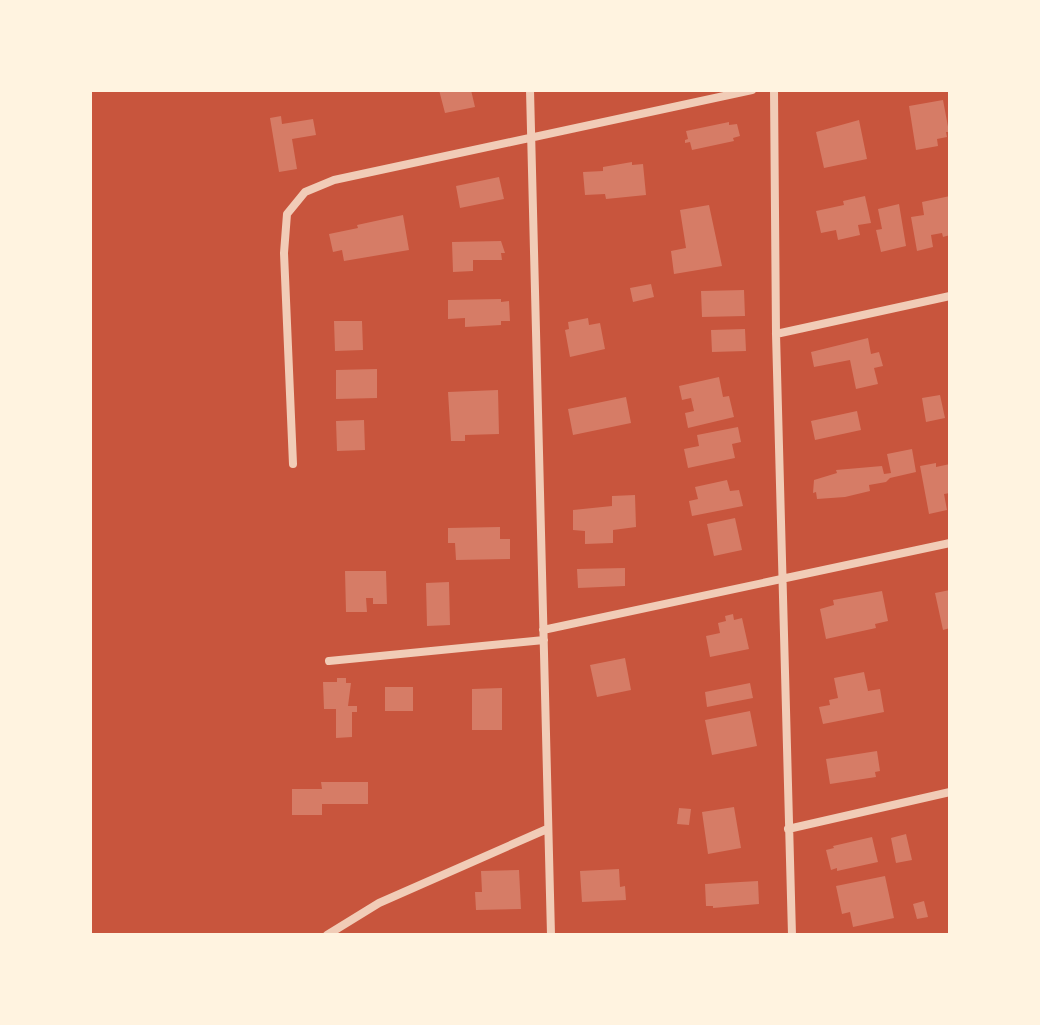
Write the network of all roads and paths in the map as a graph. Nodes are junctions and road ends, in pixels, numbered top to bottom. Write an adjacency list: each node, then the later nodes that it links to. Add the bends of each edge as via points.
1 (530, 90): 4 (street)
2 (752, 90): 4 (street)
3 (774, 90): 6 (street)
4 (533, 138): 7 (street, via 334,180 305,192 287,214); 10 (street)
5 (950, 296): 6 (street)
6 (776, 334): 9 (street)
7 (293, 464)
8 (950, 543): 9 (street)
9 (783, 580): 10 (street); 14 (street)
10 (544, 635): 11 (street); 13 (street)
11 (329, 661)
12 (950, 792): 14 (street)
13 (547, 829): 15 (street, via 379,903); 16 (street)
14 (788, 829): 17 (street)
15 (327, 935)
16 (551, 935)
17 (792, 935)

